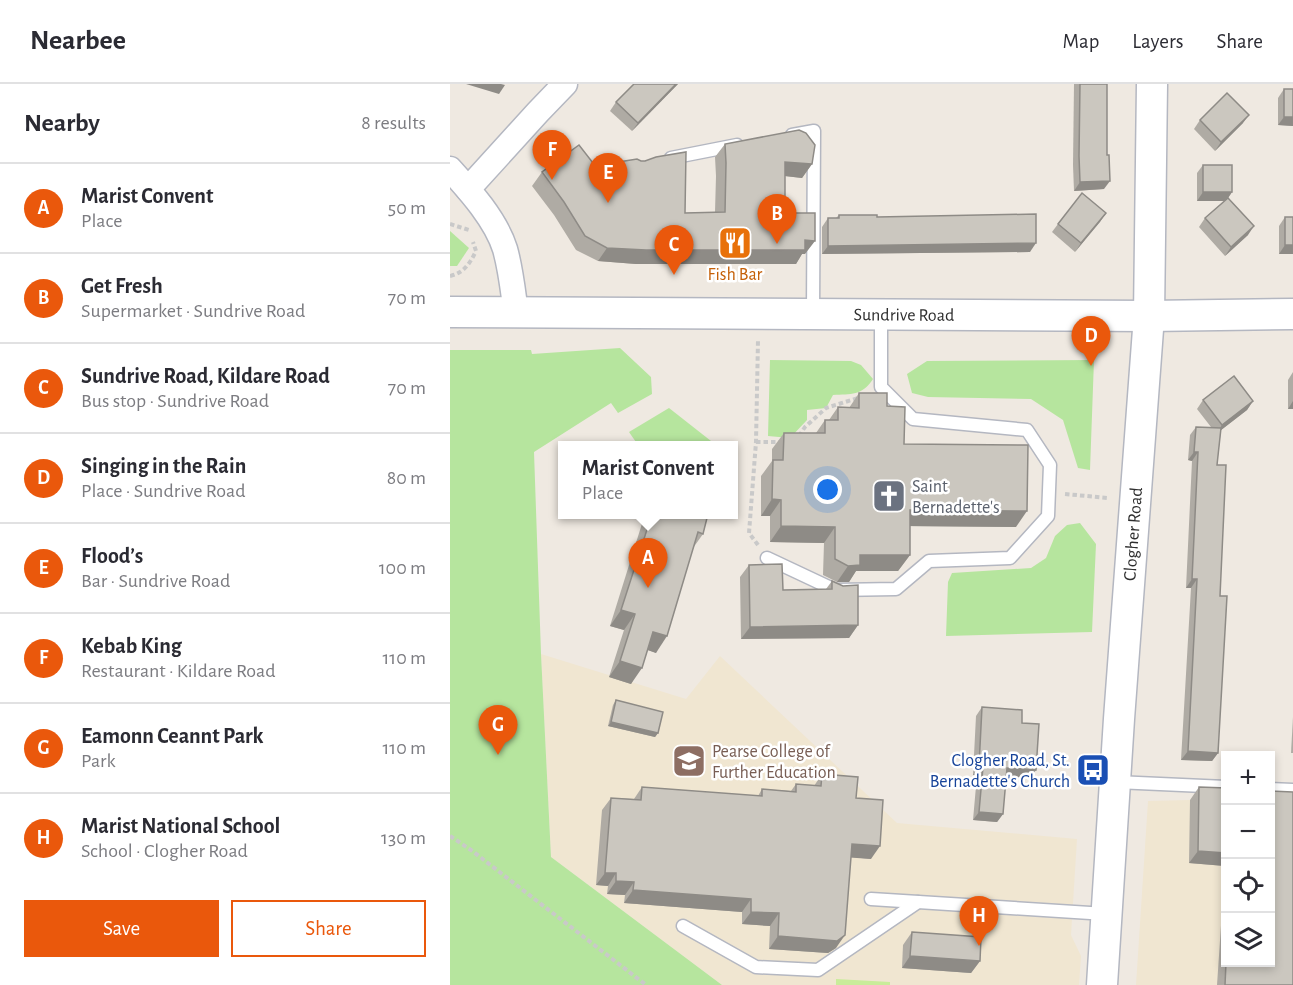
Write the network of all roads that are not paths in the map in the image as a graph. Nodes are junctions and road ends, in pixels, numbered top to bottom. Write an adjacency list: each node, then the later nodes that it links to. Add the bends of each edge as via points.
1 (565, 84): 7 (street)
2 (1152, 84): 13 (street, Clogher Road)
3 (781, 137): 10 (lane, via 814,131)
4 (747, 144): 5 (lane)
5 (656, 160)
6 (450, 170): 7 (street)
7 (468, 189): 9 (street, via 504,249)
8 (450, 312): 9 (street, Sundrive Road)
9 (516, 313): 10 (street, Sundrive Road)
10 (813, 314): 12 (street, Sundrive Road)
11 (1293, 314): 13 (street, Sundrive Road)
12 (880, 315): 13 (street, Sundrive Road); 14 (lane, via 881,387 913,419 1027,430 1050,465 1048,516 1010,558 929,561 896,589 835,590)
13 (1149, 316): 15 (street, Clogher Road)
14 (767, 558)
15 (1115, 782): 16 (lane); 21 (street, Clogher Road)
16 (1221, 787)
17 (1275, 789): 18 (lane)
18 (1293, 790)
19 (870, 899): 20 (lane)
20 (918, 902): 21 (lane); 22 (lane, via 818,970 756,967)
21 (1107, 914): 23 (street, Clogher Road)
22 (683, 926)
23 (1102, 985)

